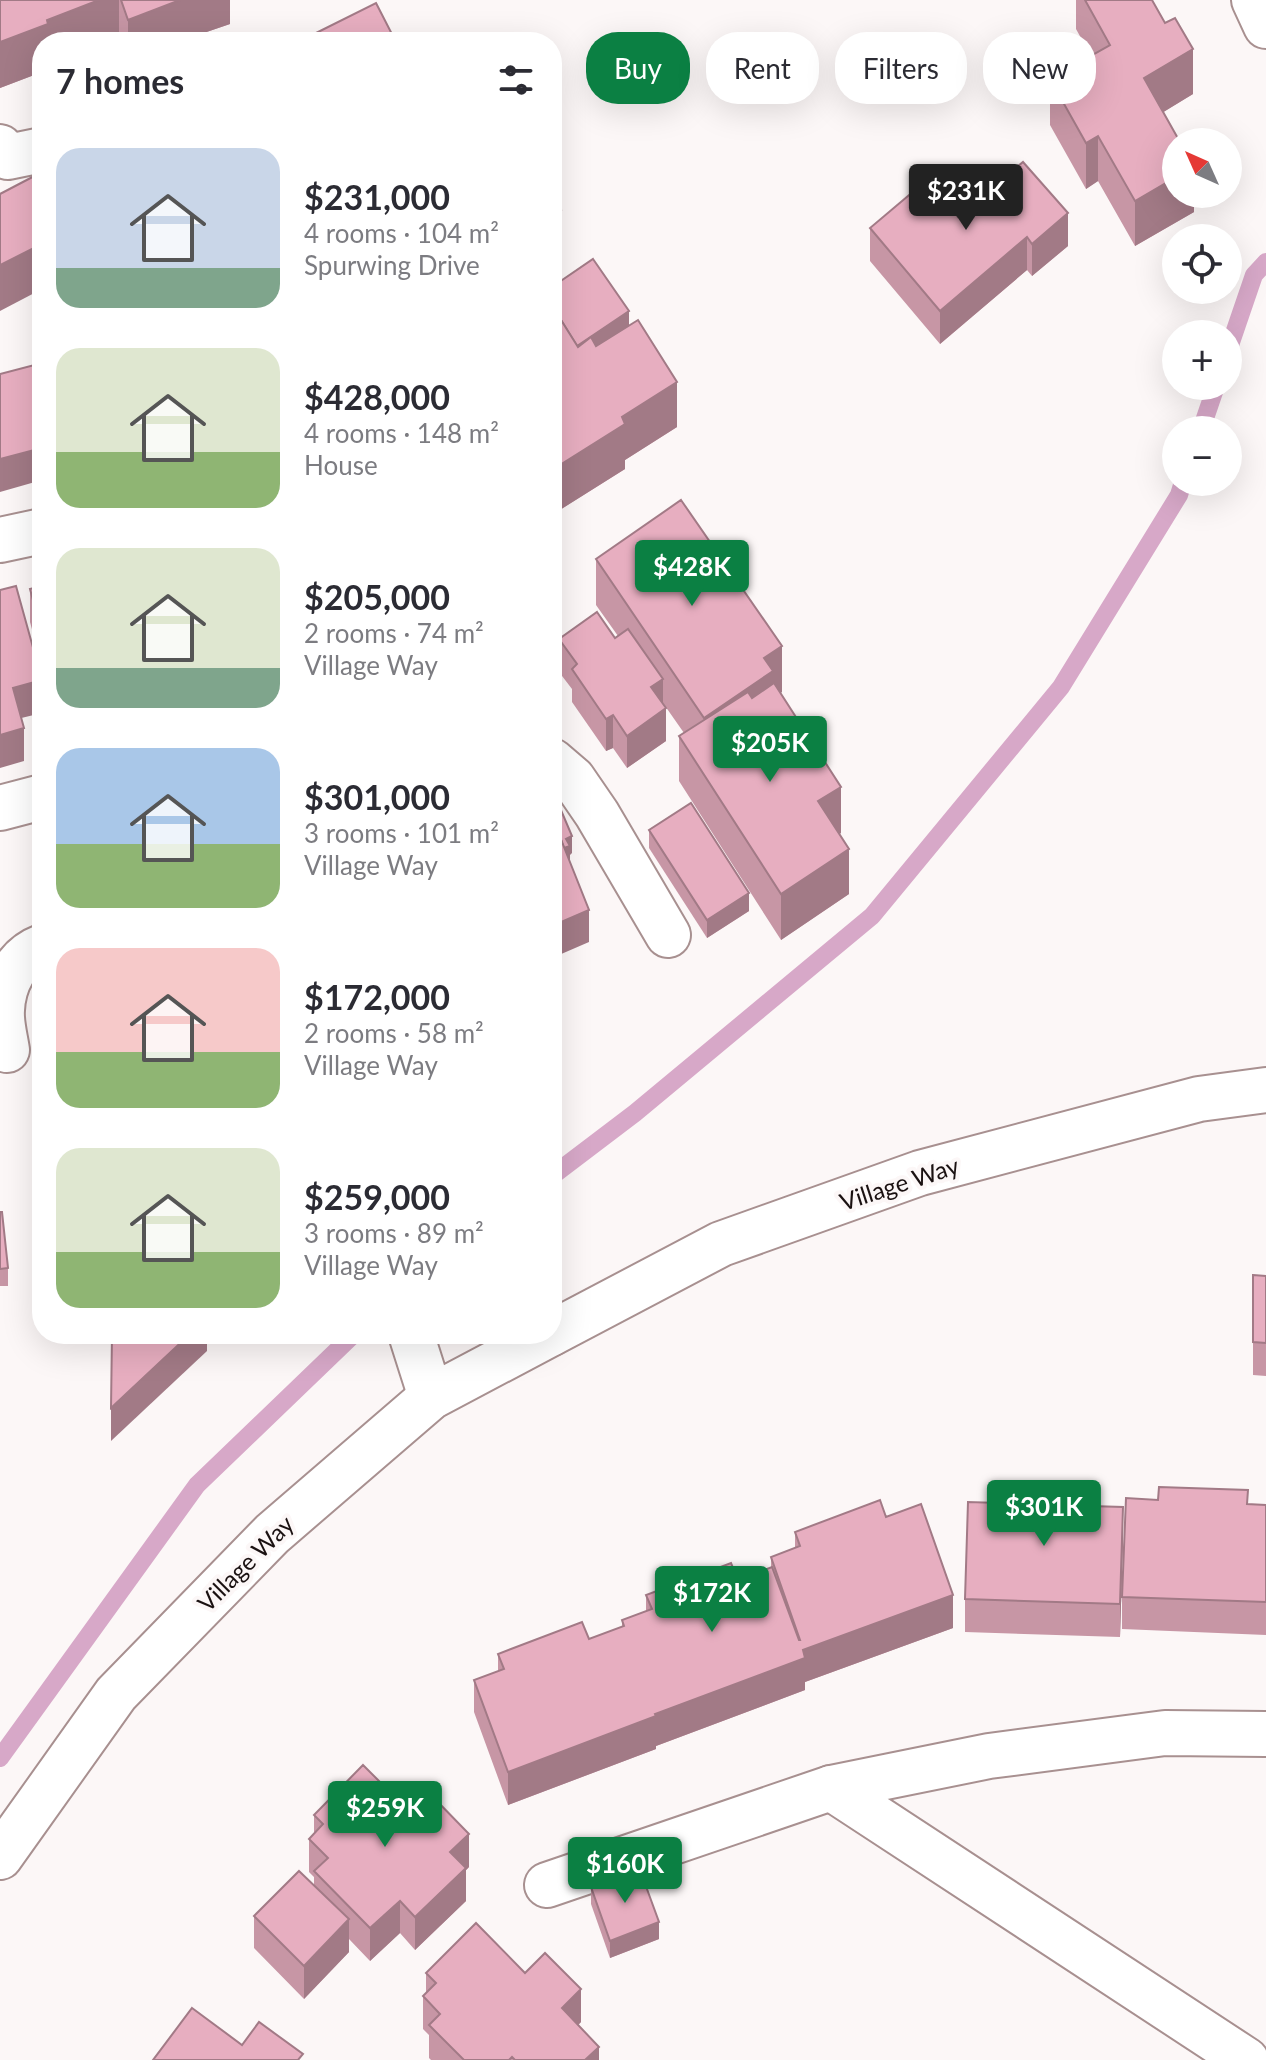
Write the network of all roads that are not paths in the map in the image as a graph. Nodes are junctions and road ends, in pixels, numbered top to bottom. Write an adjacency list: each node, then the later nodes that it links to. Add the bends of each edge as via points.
1 (1254, 0): 2 (street)
2 (1266, 26)
3 (0, 147): 4 (street, via 8,157)
4 (32, 152)
5 (32, 533): 6 (street)
6 (0, 540)
7 (562, 770): 10 (street, via 597,814)
8 (32, 800): 9 (street)
9 (0, 808)
10 (668, 935)
11 (32, 953): 12 (street, via 17,964 6,985 1,1012 7,1050)
12 (0, 1048)
13 (1266, 1090): 14 (street, Village Way, via 1199,1099 920,1173 721,1244)
14 (562, 1327)
15 (414, 1344): 17 (street)
16 (530, 1344): 17 (street, Village Way)
17 (431, 1397): 20 (street, Village Way, via 272,1534 116,1694)
18 (1266, 1734): 19 (street, via 1165,1733 989,1756)
19 (831, 1788): 21 (street); 22 (street)
20 (0, 1857)
21 (547, 1885)
22 (1246, 2060)

